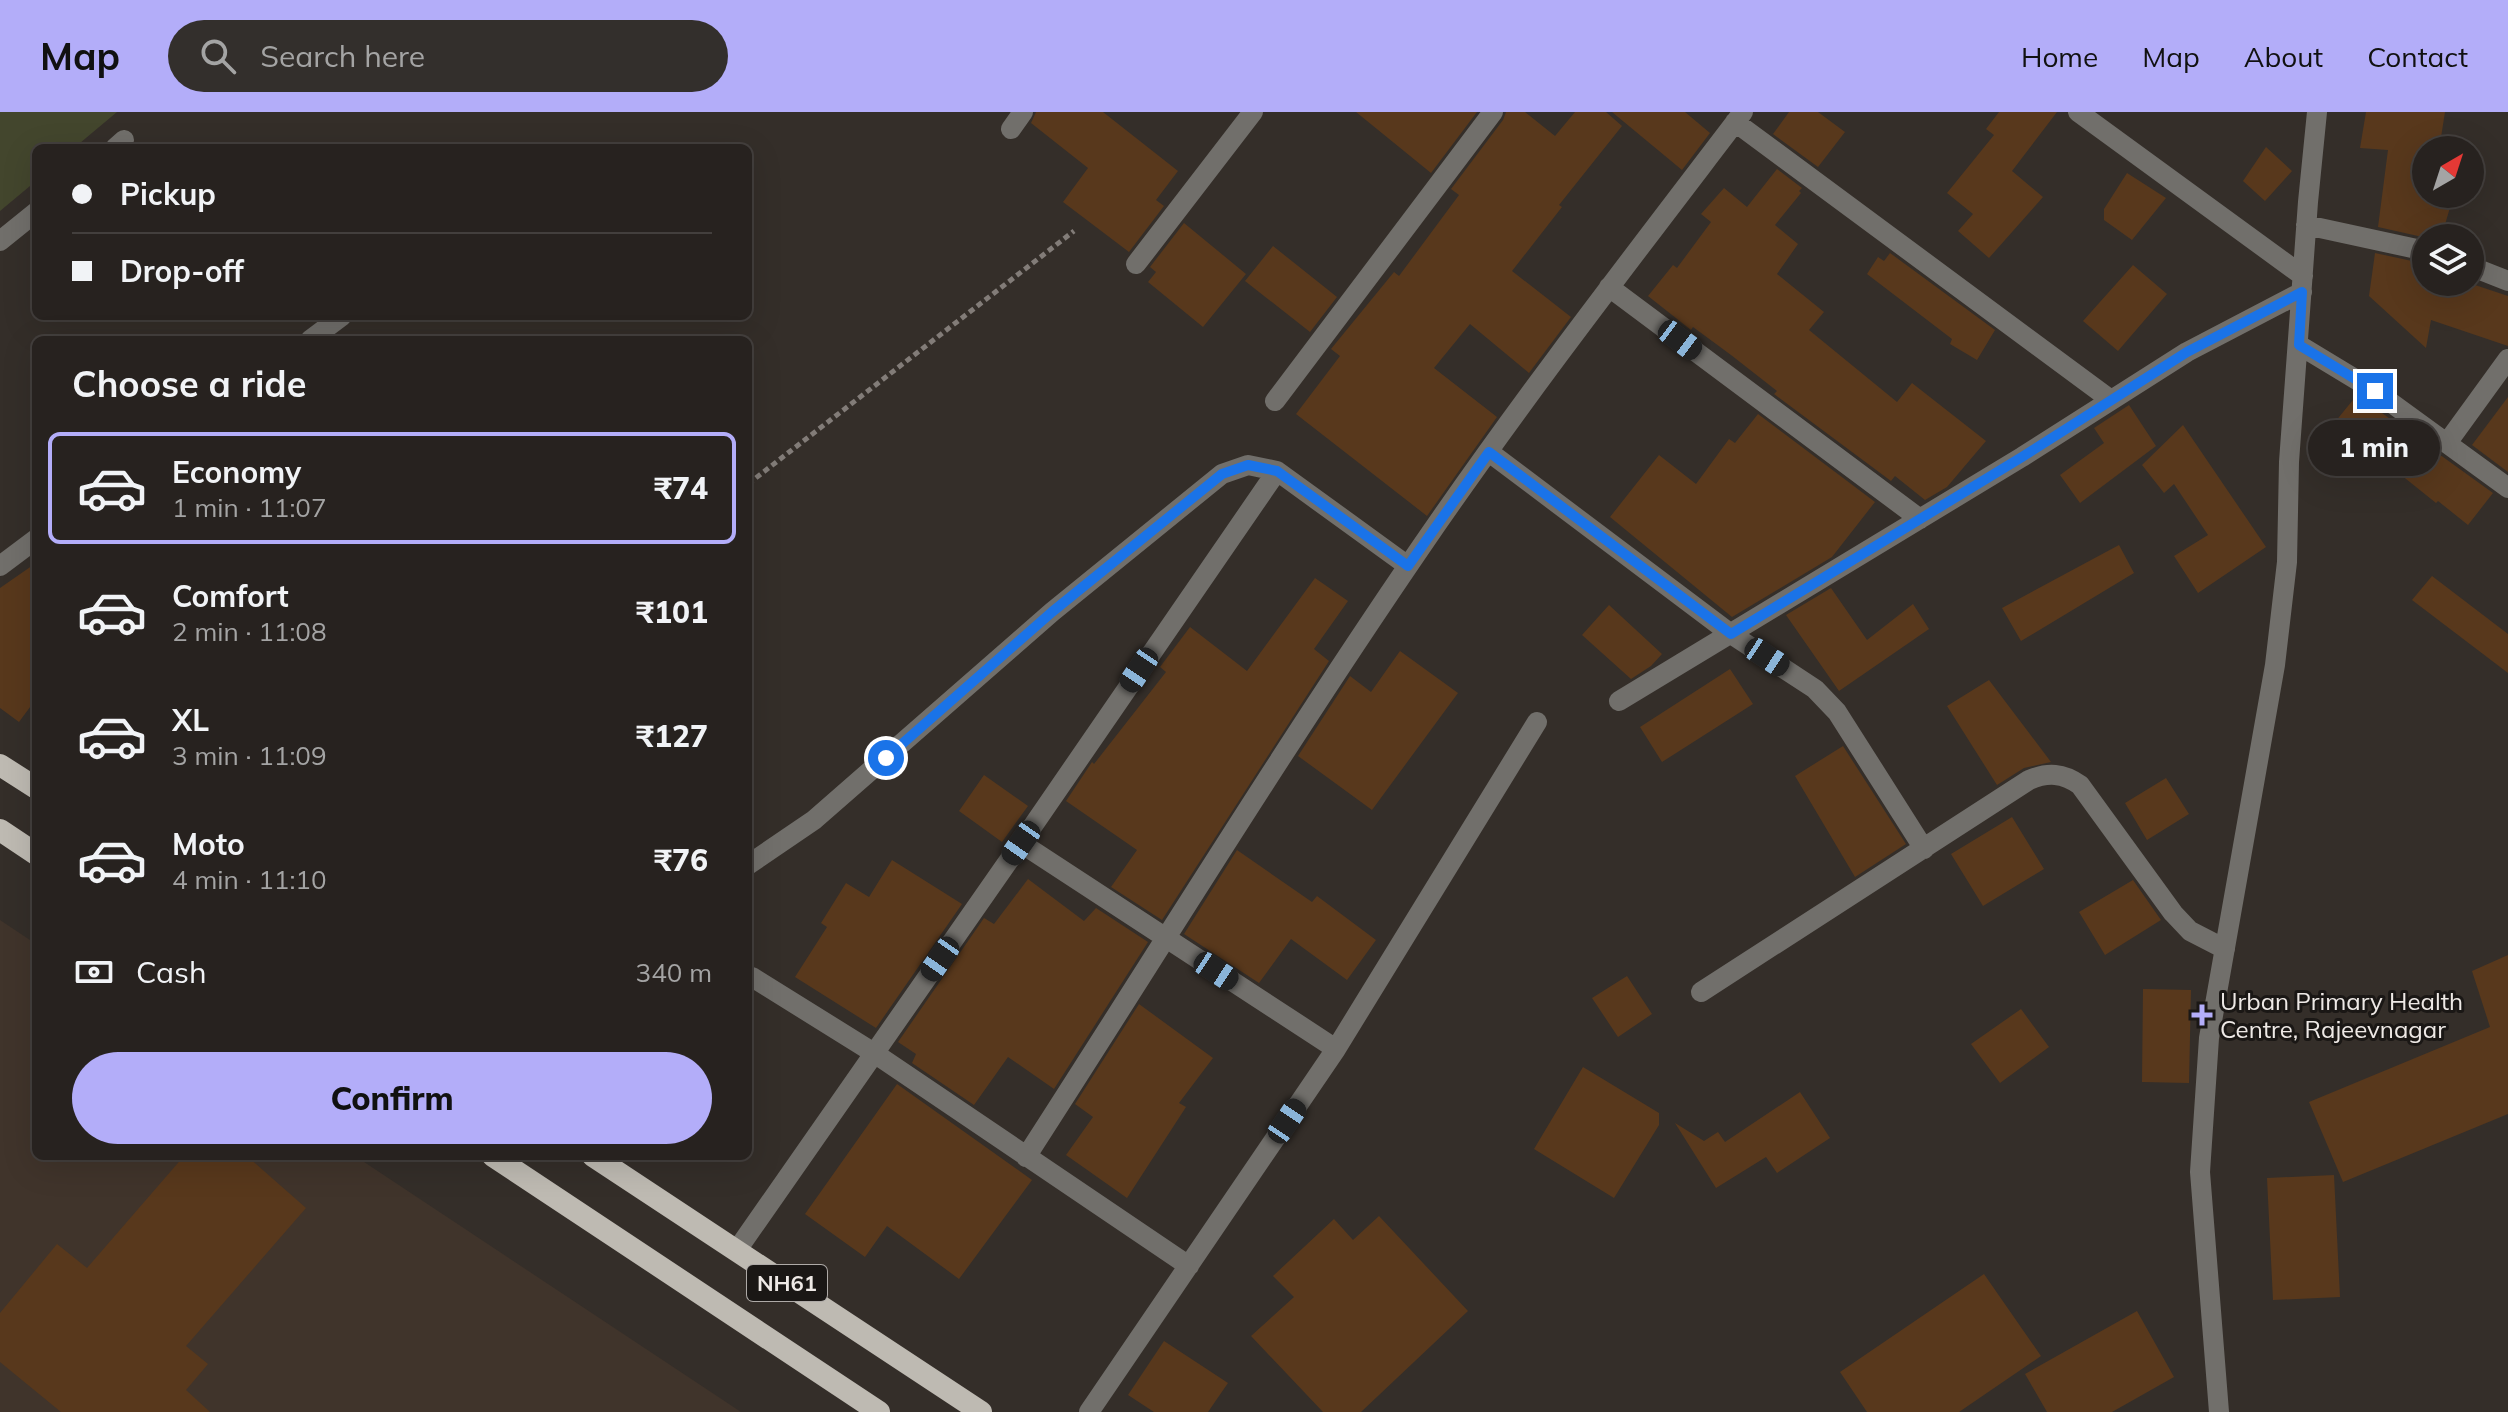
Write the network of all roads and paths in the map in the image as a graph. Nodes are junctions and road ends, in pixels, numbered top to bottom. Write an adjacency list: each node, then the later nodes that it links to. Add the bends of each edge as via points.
1 (1253, 112): 11 (street)
2 (1493, 112): 21 (street)
3 (2078, 112): 14 (street)
4 (2317, 112): 7 (street)
5 (1739, 117): 15 (street); 20 (street)
6 (32, 215): 9 (street)
7 (2306, 225): 10 (street); 14 (street)
8 (1074, 231): 25 (path)
9 (0, 241)
10 (2412, 248)
11 (1136, 264)
12 (2484, 272): 13 (street)
13 (2508, 281)
14 (2302, 284): 18 (street); 20 (street)
15 (1609, 287): 23 (street); 27 (street)
16 (337, 320): 17 (street)
17 (315, 336)
18 (2299, 345): 22 (street); 42 (street, via 2287,562 2275,665)
19 (2508, 359): 22 (street)
20 (2111, 400): 27 (street)
21 (1275, 401)
22 (2447, 443): 26 (street)
23 (1489, 452): 30 (street); 31 (street)
24 (1277, 471): 30 (street); 37 (street); 40 (street, via 1248,465 1222,474 1052,612 814,820)
25 (752, 481)
26 (2508, 488)
27 (1920, 519): 31 (street)
28 (32, 542): 29 (street)
29 (0, 566)
30 (1408, 566): 41 (street)
31 (1731, 634): 32 (street); 38 (street, via 1815,689 1837,712)
32 (1619, 701)
33 (1537, 722): 45 (street)
34 (0, 765): 35 (highway)
35 (32, 785)
36 (0, 830): 39 (highway)
37 (1021, 843): 41 (street); 46 (street)
38 (1924, 849): 42 (street, via 2029,780 2043,774 2067,776 2080,785 2173,913 2190,931); 44 (street)
39 (32, 851)
40 (752, 862)
41 (1166, 939): 45 (street); 47 (street)
42 (2225, 949): 55 (street, via 2209,1038 2200,1172)
43 (752, 977): 46 (street)
44 (1701, 992)
45 (1336, 1049): 51 (street)
46 (874, 1053): 47 (street); 50 (street)
47 (1026, 1157): 51 (street)
48 (499, 1160): 52 (highway, NH61)
49 (599, 1160): 50 (highway, NH61)
50 (737, 1250): 53 (highway, NH61)
51 (1189, 1266): 54 (street)
52 (879, 1412)
53 (981, 1412)
54 (1089, 1412)
55 (2219, 1412)

